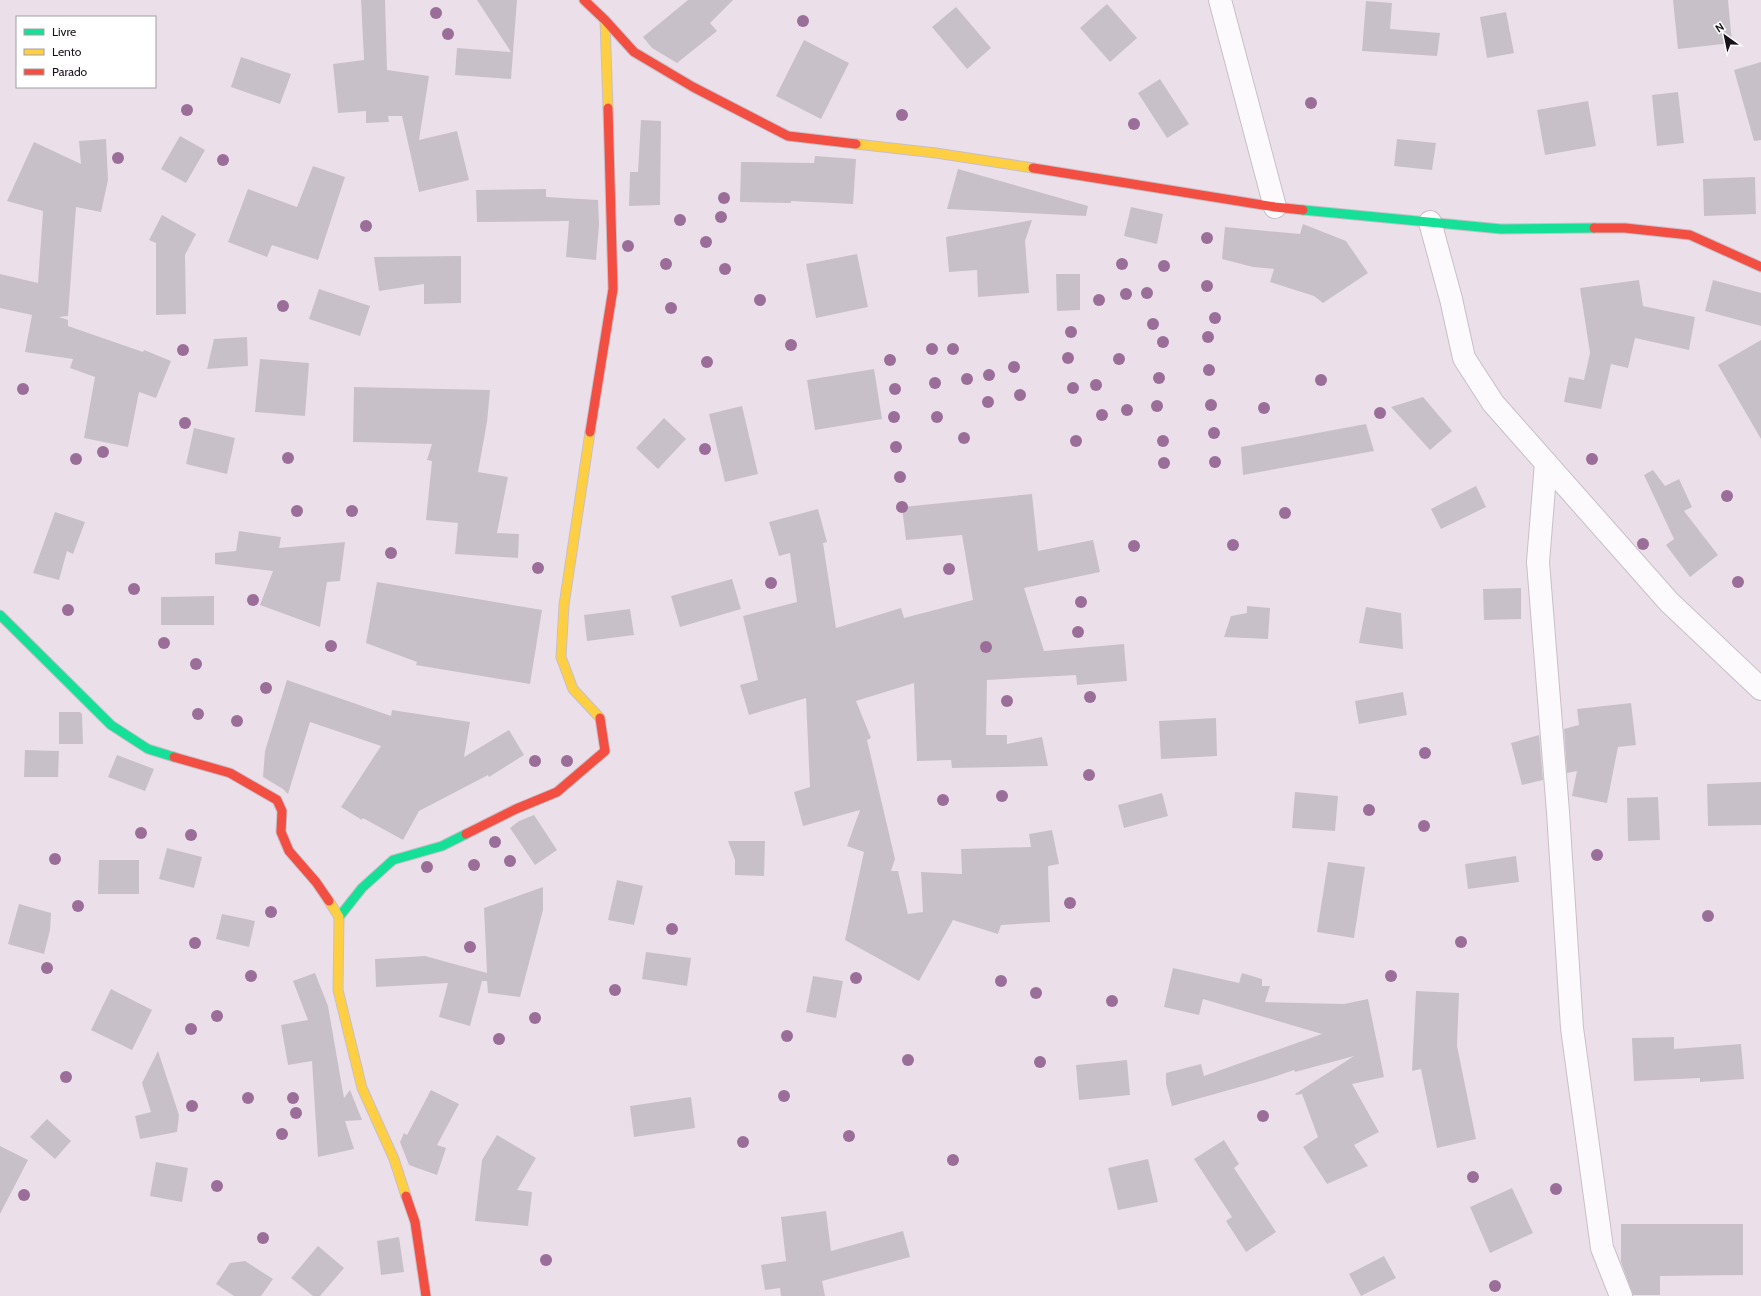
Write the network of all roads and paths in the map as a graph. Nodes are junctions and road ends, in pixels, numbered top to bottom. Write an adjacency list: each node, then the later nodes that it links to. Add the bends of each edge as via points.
1 (584, 0): 3 (street)
2 (1220, 0): 4 (street)
3 (605, 20): 4 (street, via 634,52 692,88 788,136 936,153); 10 (street, via 613,289 564,605 561,657 573,689 600,718 605,751 557,792 516,809 442,846 393,860 362,888)
4 (1275, 207): 5 (street)
5 (1430, 222): 6 (street, via 1501,230 1625,228 1690,235); 7 (street, via 1464,358 1493,403)
6 (1761, 266)
7 (1546, 464): 9 (street, via 1669,602); 12 (street, via 1538,562 1572,1028 1602,1248)
8 (0, 615): 10 (street, via 111,725 148,749 230,773 277,800 282,811 281,832 289,851 316,882)
9 (1761, 689)
10 (339, 916): 11 (street, via 338,990 362,1088 394,1160 415,1222)
11 (426, 1296)
12 (1621, 1296)

